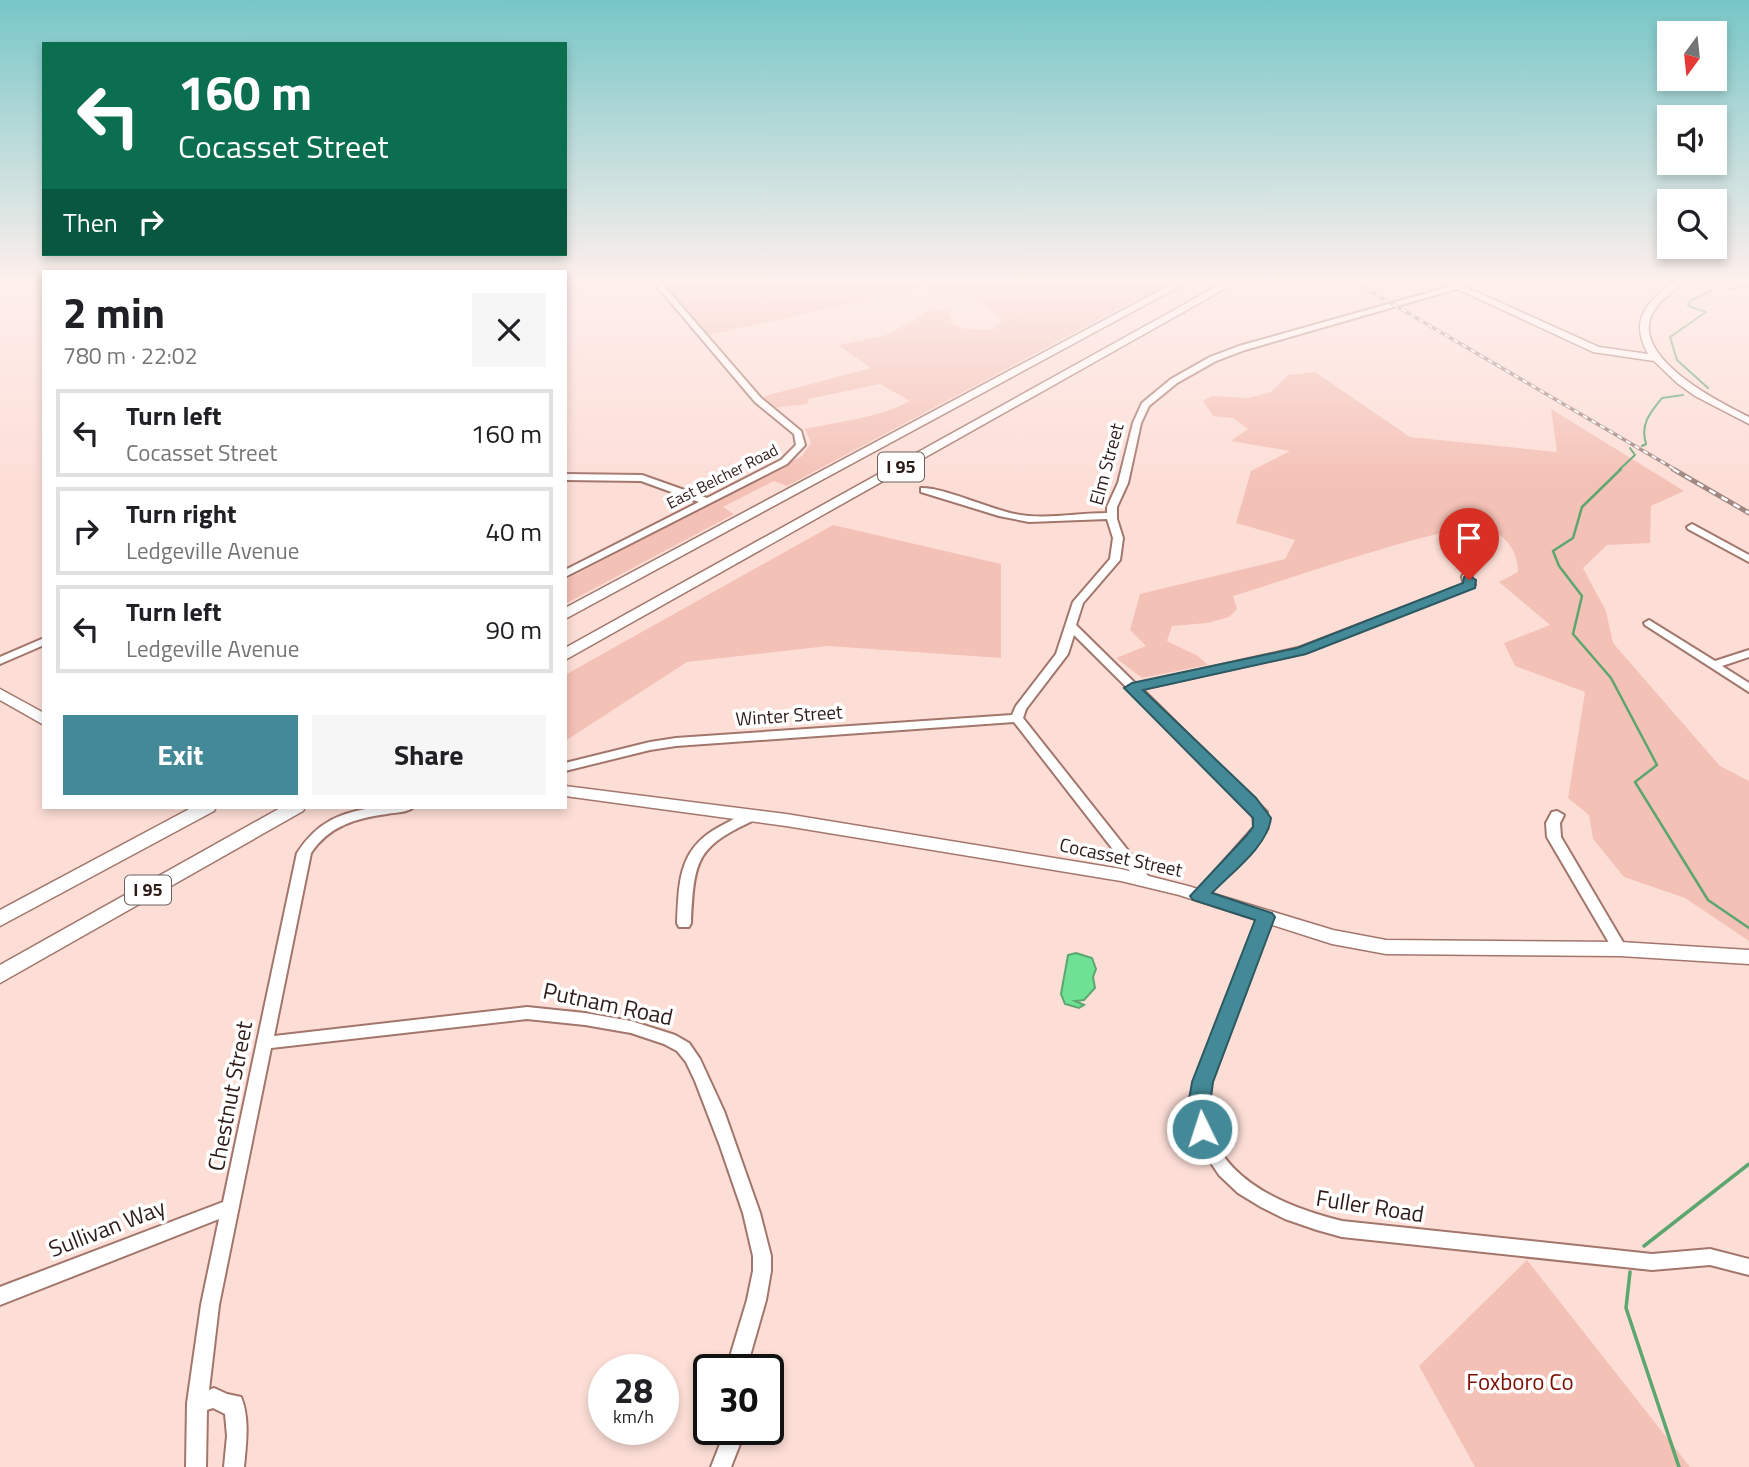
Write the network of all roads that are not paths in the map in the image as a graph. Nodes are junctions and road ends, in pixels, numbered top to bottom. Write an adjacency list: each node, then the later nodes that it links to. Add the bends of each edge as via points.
1 (713, 347): 11 (street, East Belcher Road, via 763,406 800,437 800,447 790,458)
2 (1061, 347): 17 (highway, I 95)
3 (1115, 347): 22 (highway, I 95)
4 (1244, 347): 12 (street, Elm Street, via 1213,359 1158,391 1139,415)
5 (1589, 347): 7 (main road)
6 (1651, 347): 7 (main road)
7 (1657, 358): 8 (main road, via 1695,391)
8 (1749, 421)
9 (567, 477): 11 (street, via 642,478)
10 (924, 490): 12 (street, via 1017,517)
11 (707, 501): 15 (street, East Belcher Road)
12 (1112, 516): 19 (street, Elm Street, via 1118,538 1115,560 1078,602)
13 (1692, 527): 14 (street)
14 (1749, 559)
15 (567, 573)
16 (1467, 577): 25 (street, via 1470,585 1301,651)
17 (567, 613)
18 (1650, 623): 24 (street)
19 (1072, 627): 25 (street); 28 (street, Elm Street, via 1057,663)
20 (42, 642): 23 (street)
21 (1749, 653): 24 (street)
22 (567, 654)
23 (0, 662)
24 (1713, 665): 26 (street)
25 (1132, 688): 38 (street, via 1262,818 1252,840)
26 (1749, 688)
27 (0, 694): 29 (main road)
28 (1017, 718): 30 (street, Winter Street, via 676,743); 37 (street)
29 (42, 719)
30 (567, 767)
31 (567, 790): 35 (main road, Cocasset Street)
32 (203, 809): 40 (highway, I 95)
33 (292, 809): 44 (highway, I 95)
34 (394, 809): 45 (street, Chestnut Street, via 347,816 319,833 308,846 296,881)
35 (754, 815): 37 (main road, Cocasset Street); 41 (street, via 712,837 690,861)
36 (1557, 815): 42 (street, via 1554,837)
37 (1144, 880): 38 (main road, Cocasset Street)
38 (1199, 896): 39 (main road, Cocasset Street)
39 (1266, 917): 42 (main road, Cocasset Street, via 1332,937 1387,947); 47 (street, Fuller Road, via 1199,1097 1209,1146 1254,1196 1298,1218 1342,1229 1653,1262 1710,1257)
40 (0, 919)
41 (684, 923)
42 (1620, 949): 43 (main road, Cocasset Street)
43 (1749, 957)
44 (0, 975)
45 (264, 1044): 46 (street, Chestnut Street); 49 (street, Putnam Road, via 527,1013 561,1015 666,1037 685,1048 753,1211 762,1256 759,1295)
46 (232, 1206): 48 (street, Sullivan Way); 50 (street, Chestnut Street, via 210,1305)
47 (1749, 1267)
48 (0, 1296)
49 (741, 1354)
50 (197, 1403): 52 (street, Chestnut Street); 53 (street, via 214,1398 234,1404)
51 (730, 1445): 54 (street)
52 (196, 1467)
53 (234, 1467)
54 (721, 1467)

